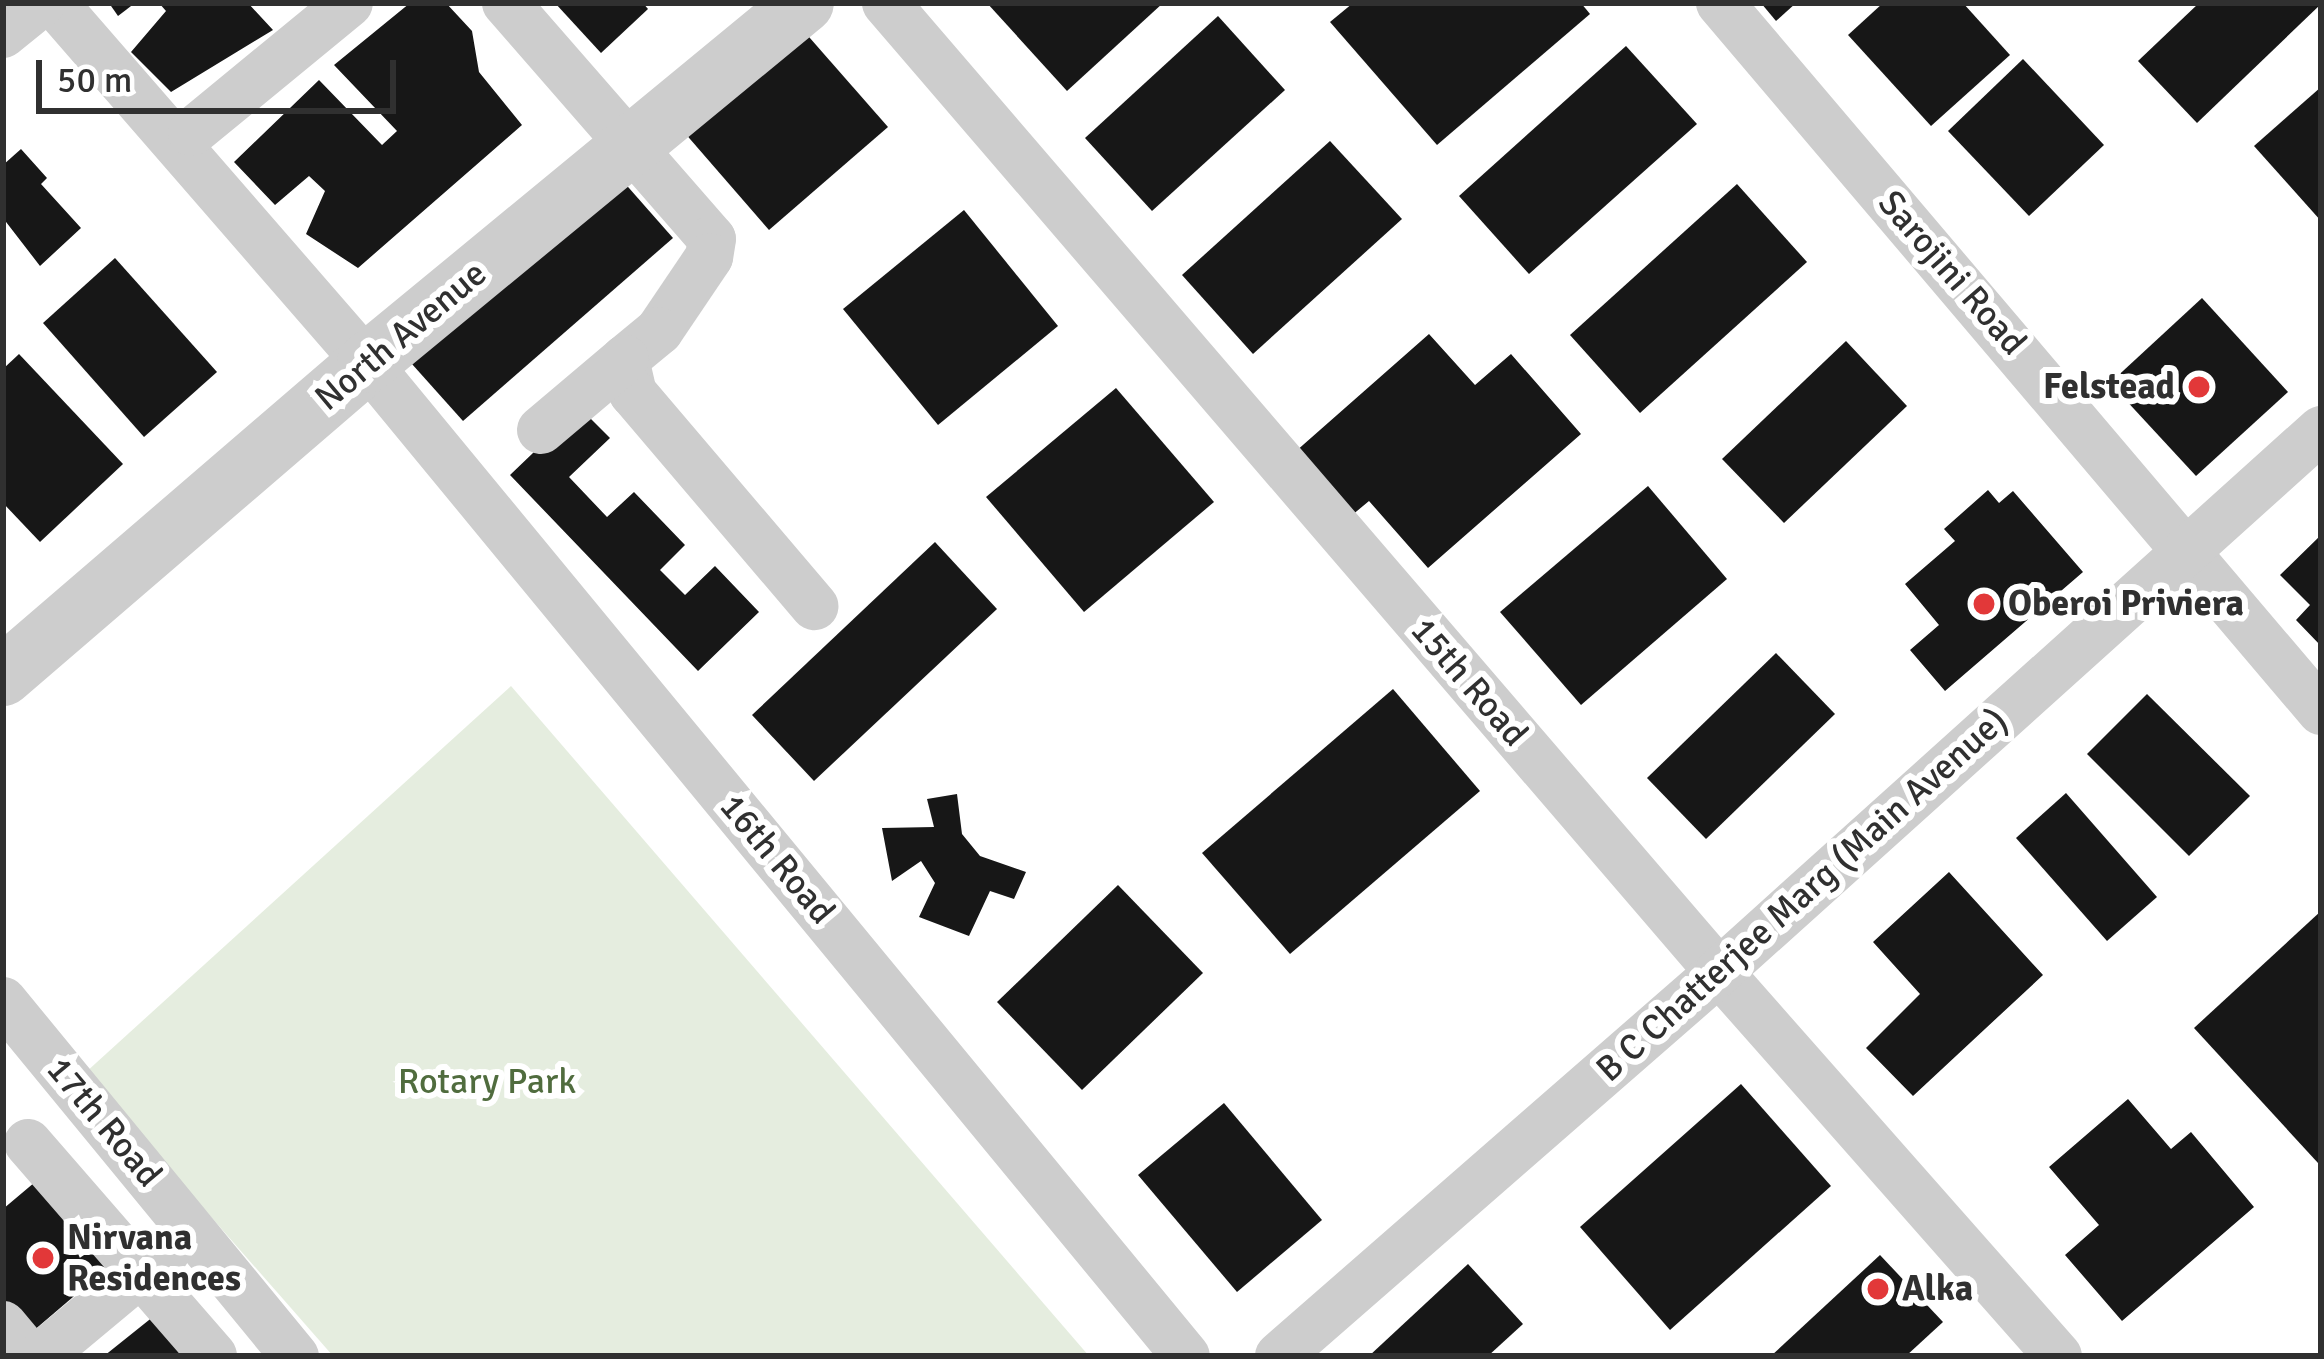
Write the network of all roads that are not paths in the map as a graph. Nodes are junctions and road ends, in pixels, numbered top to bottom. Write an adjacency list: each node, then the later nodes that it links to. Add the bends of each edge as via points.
1 (41, 3): 8 (street)
2 (55, 3): 12 (street, 16th Road)
3 (349, 3): 9 (street)
4 (506, 3): 10 (street)
5 (804, 3): 10 (street, North Avenue)
6 (886, 3): 19 (street, 15th Road)
7 (1720, 3): 15 (street, Sarojini Road)
8 (3, 34)
9 (192, 132)
10 (633, 143): 11 (street, via 712,239 710,257 658,331); 12 (street, North Avenue)
11 (625, 359): 13 (street); 16 (street, via 633,393)
12 (367, 363): 17 (street, North Avenue); 30 (street, 16th Road)
13 (541, 430)
14 (2321, 430): 15 (street, B C Chatterjee Marg (Main Avenue))
15 (2188, 549): 18 (street, Sarojini Road); 19 (street, B C Chatterjee Marg (Main Avenue))
16 (814, 606)
17 (3, 676)
18 (2321, 711)
19 (1718, 972): 31 (street, B C Chatterjee Marg (Main Avenue)); 32 (street, 15th Road)
20 (3, 1001): 21 (street, 17th Road)
21 (84, 1097): 22 (street); 23 (street, 17th Road)
22 (16, 1153): 24 (street)
23 (192, 1230): 24 (street); 29 (street, 17th Road)
24 (141, 1273): 27 (street); 28 (street)
25 (3, 1325): 26 (street)
26 (29, 1356)
27 (41, 1356)
28 (213, 1356)
29 (295, 1356)
30 (1186, 1356)
31 (1279, 1356)
32 (2058, 1356)

